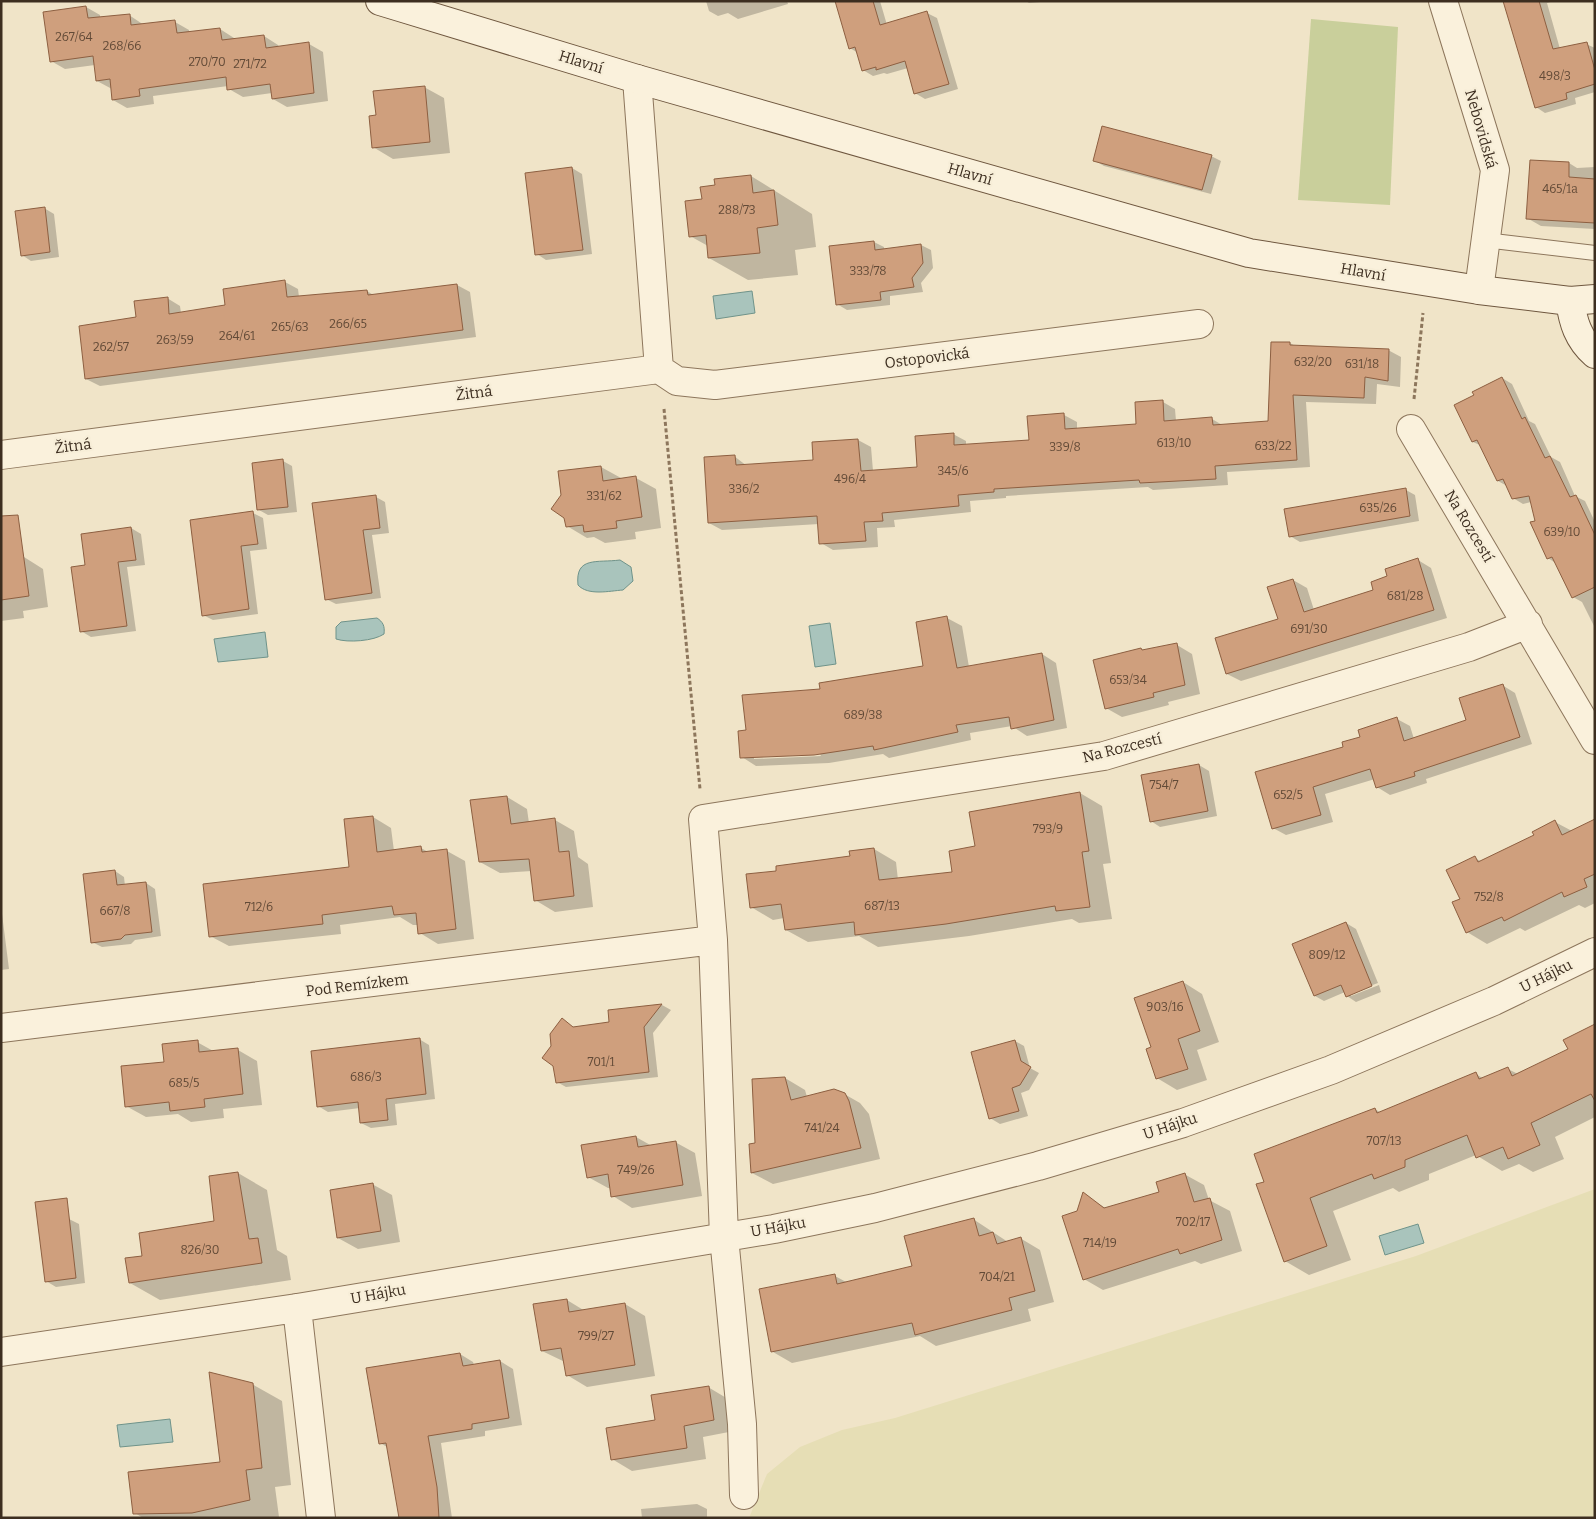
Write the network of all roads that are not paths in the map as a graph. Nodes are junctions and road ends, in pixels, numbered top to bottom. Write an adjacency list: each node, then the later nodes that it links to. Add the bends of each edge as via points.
1 (380, 1): 3 (street, Hlavní)
2 (1443, 1): 4 (street, Nebovidská, via 1495,170)
3 (637, 79): 6 (street, Hlavní, via 1249,253); 10 (street)
4 (1485, 240): 5 (lane); 6 (street, Nebovidská)
5 (1595, 253)
6 (1478, 290): 7 (street, Hlavní)
7 (1583, 300): 9 (street, via 1573,324)
8 (1199, 324): 10 (street, Ostopovická, via 714,385 677,381)
9 (1595, 354)
10 (659, 369): 12 (street, Žitná)
11 (1411, 429): 13 (street, Na Rozcestí)
12 (1, 455)
13 (1528, 624): 14 (street, Na Rozcestí); 15 (street, Na Rozcestí, via 1469,647 1104,756 703,819)
14 (1595, 740)
15 (713, 940): 17 (street, Pod Remízkem); 18 (street)
16 (1595, 952): 18 (street, U Hájku, via 1494,1001 1331,1070 1183,1123 1038,1166 875,1208)
17 (1, 1028)
18 (724, 1237): 19 (street, U Hájku); 21 (street, via 742,1424)
19 (297, 1308): 20 (street, U Hájku); 22 (street)
20 (1, 1352)
21 (744, 1495)
22 (321, 1518)

